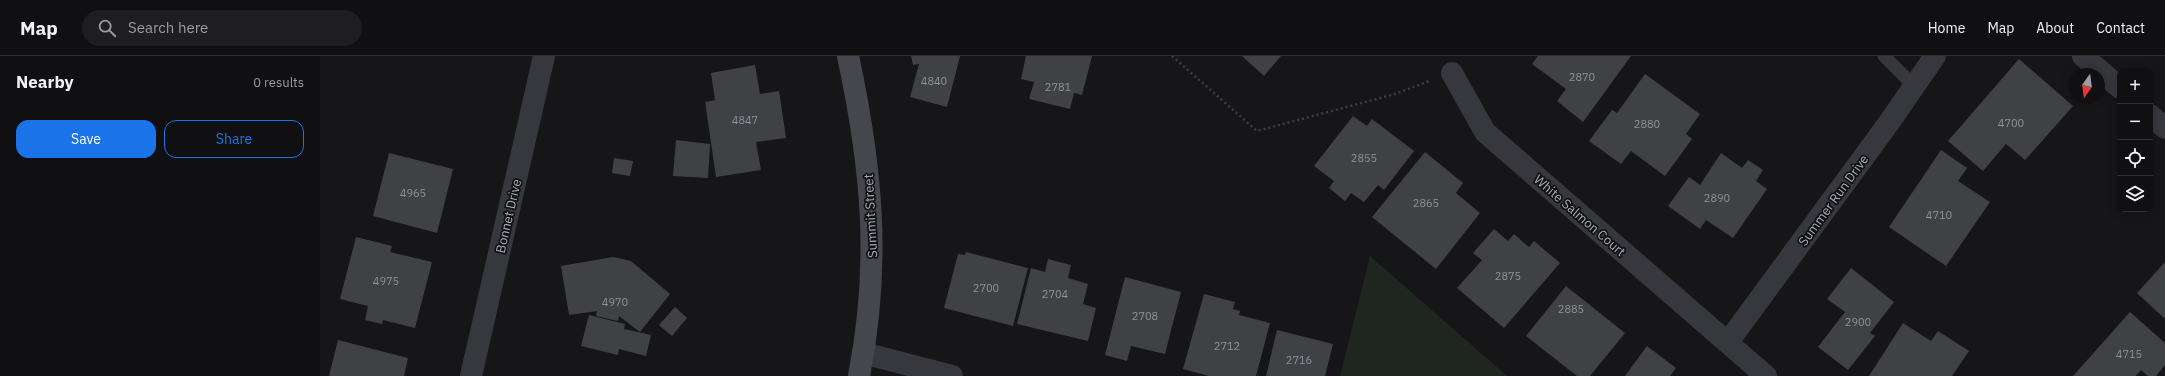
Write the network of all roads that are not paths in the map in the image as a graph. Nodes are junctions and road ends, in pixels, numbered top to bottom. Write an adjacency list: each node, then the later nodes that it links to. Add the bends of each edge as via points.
1 (544, 56): 13 (street, Bonnet Drive)
2 (848, 56): 12 (main road, Summit Street, via 863,138 872,214 872,285)
3 (1884, 56): 8 (lane)
4 (1935, 56): 8 (street, Summer Run Drive)
5 (2082, 56): 7 (street)
6 (1452, 73): 11 (street, White Salmon Court, via 1485,132)
7 (2117, 85)
8 (1914, 86): 11 (street, Summer Run Drive)
9 (2153, 118): 10 (street)
10 (2165, 128)
11 (1728, 342): 16 (street, White Salmon Court)
12 (863, 353): 14 (main road, Summit Street); 15 (street)
13 (471, 376)
14 (858, 376)
15 (952, 376)
16 (1766, 376)

